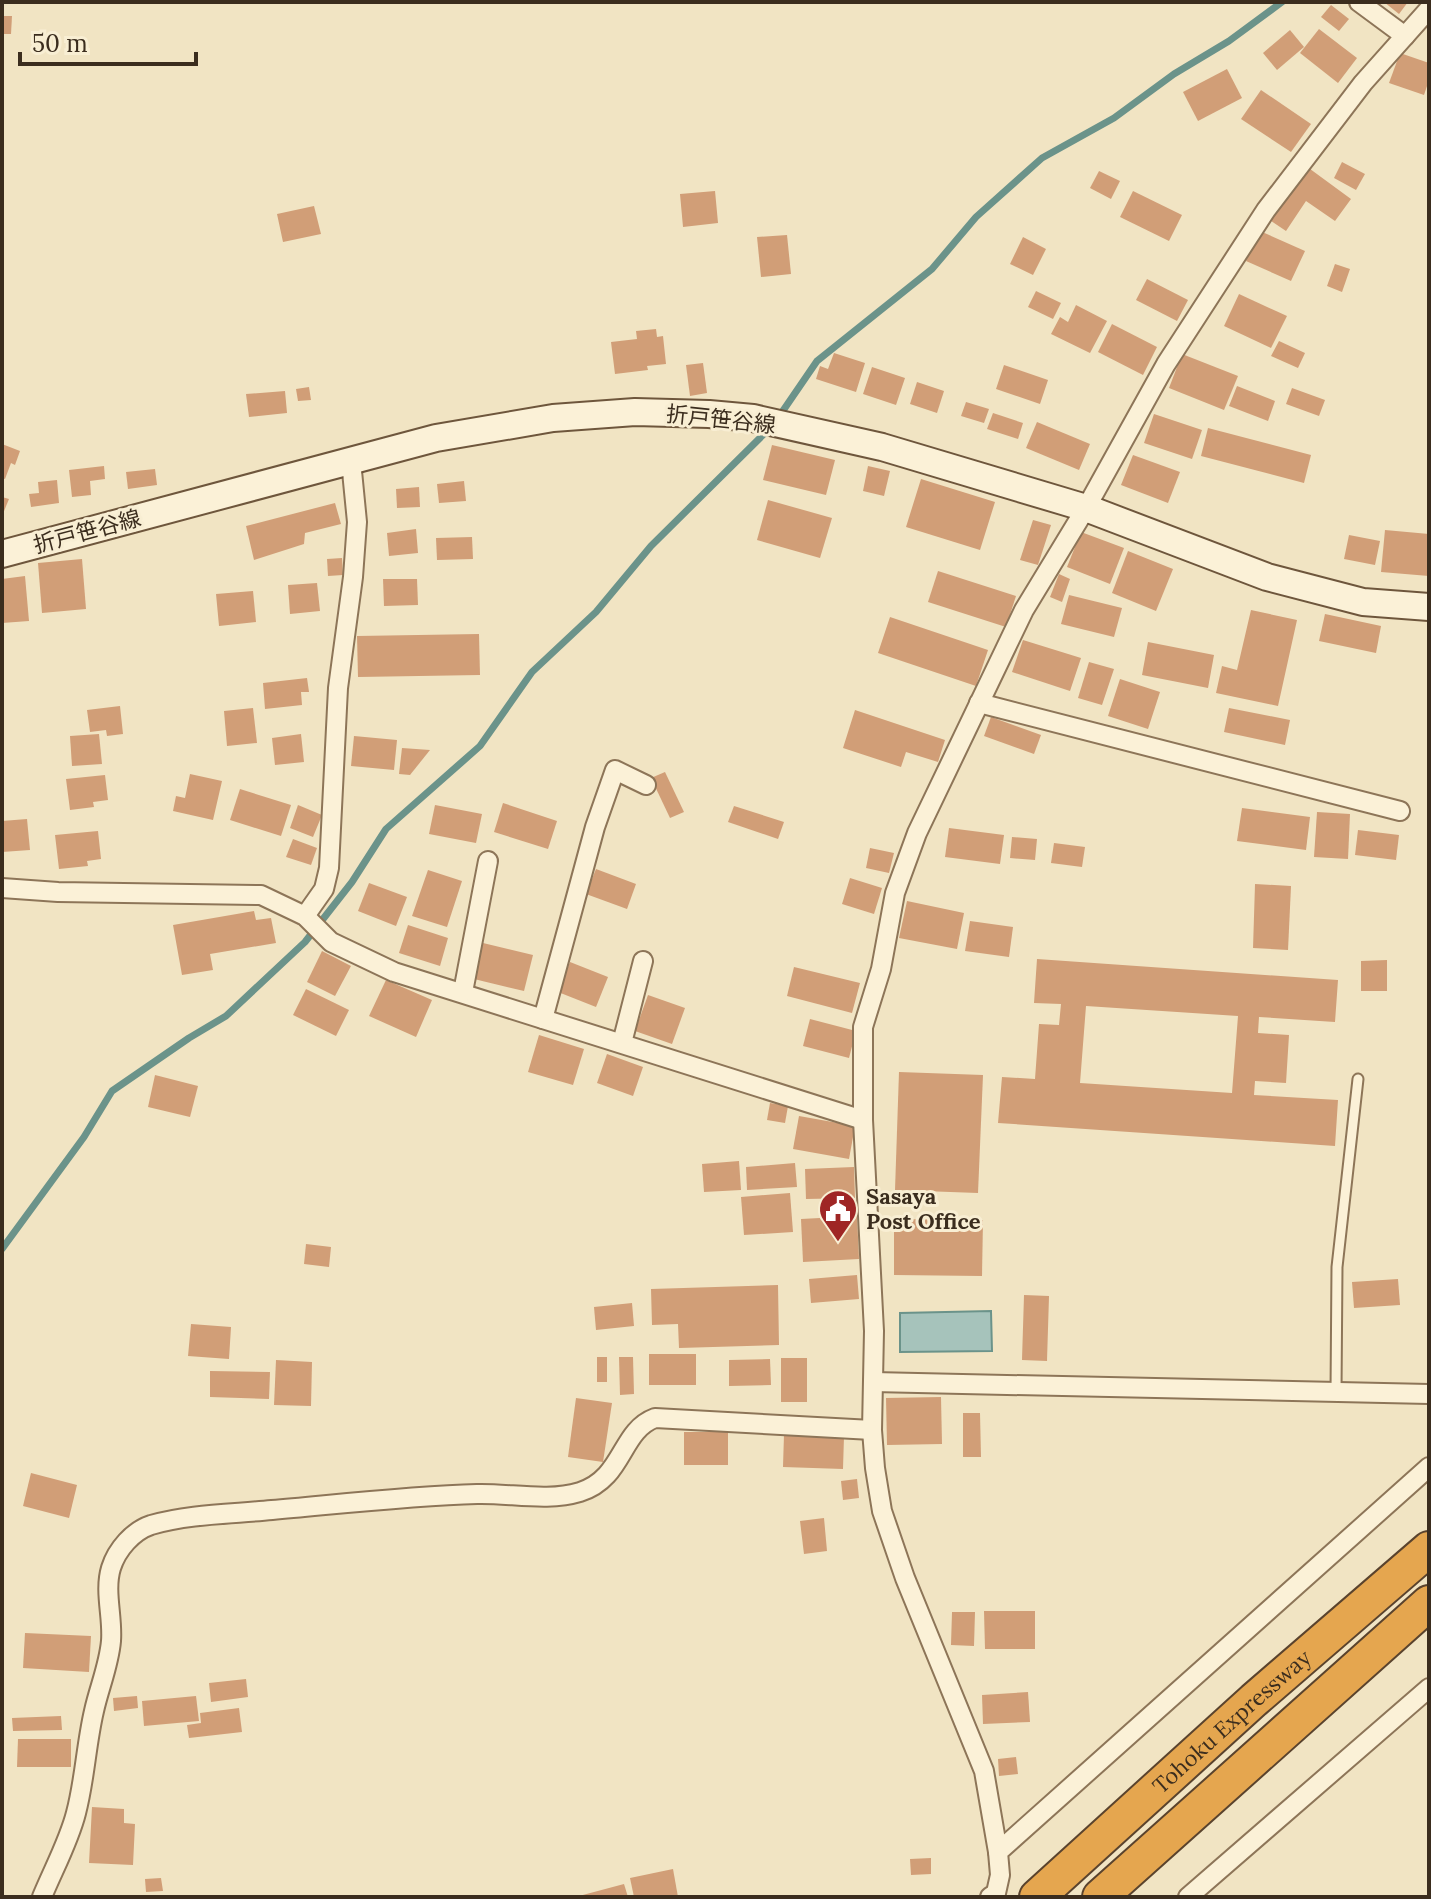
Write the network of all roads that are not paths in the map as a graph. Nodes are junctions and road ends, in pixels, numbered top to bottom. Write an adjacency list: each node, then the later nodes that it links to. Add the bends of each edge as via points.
1 (1359, 2): 3 (street)
2 (1427, 14): 3 (street)
3 (1405, 36): 5 (street, via 1266,210 1166,364)
4 (351, 461): 5 (main road, 折戸笹谷線, via 436,438 553,418 709,414 753,418 882,447); 6 (main road, 折戸笹谷線); 13 (street, via 357,522 338,688 329,868 324,889)
5 (1086, 508): 7 (main road, 折戸笹谷線, via 1267,577 1363,602); 8 (street, via 1024,610)
6 (2, 554)
7 (1429, 607)
8 (979, 703): 10 (street); 19 (street, via 917,833 895,893 881,969 863,1027)
9 (646, 785): 16 (street, via 615,770)
10 (1400, 811)
11 (488, 861): 15 (street)
12 (2, 888): 13 (street, via 261,895)
13 (305, 916): 15 (street, via 331,942 394,972)
14 (643, 961): 17 (street)
15 (463, 992): 16 (street)
16 (543, 1019): 17 (street)
17 (622, 1043): 19 (street)
18 (1358, 1079): 21 (lane, via 1337,1267)
19 (863, 1120): 20 (street)
20 (873, 1382): 21 (street); 23 (street)
21 (1336, 1392): 22 (street)
22 (1429, 1394)
23 (872, 1430): 28 (street, via 882,1511 984,1771); 30 (street, via 655,1418 637,1430 598,1485 578,1493 479,1494 304,1507 149,1526 130,1537 111,1568 111,1640 76,1815)
24 (1429, 1467): 28 (street)
25 (1429, 1549): 31 (highway, Tohoku Expressway)
26 (1429, 1603): 32 (highway, Tohoku Expressway)
27 (1429, 1688): 33 (street)
28 (998, 1852): 29 (street)
29 (995, 1896)
30 (42, 1897)
31 (1037, 1897)
32 (1100, 1897)
33 (1188, 1897)

